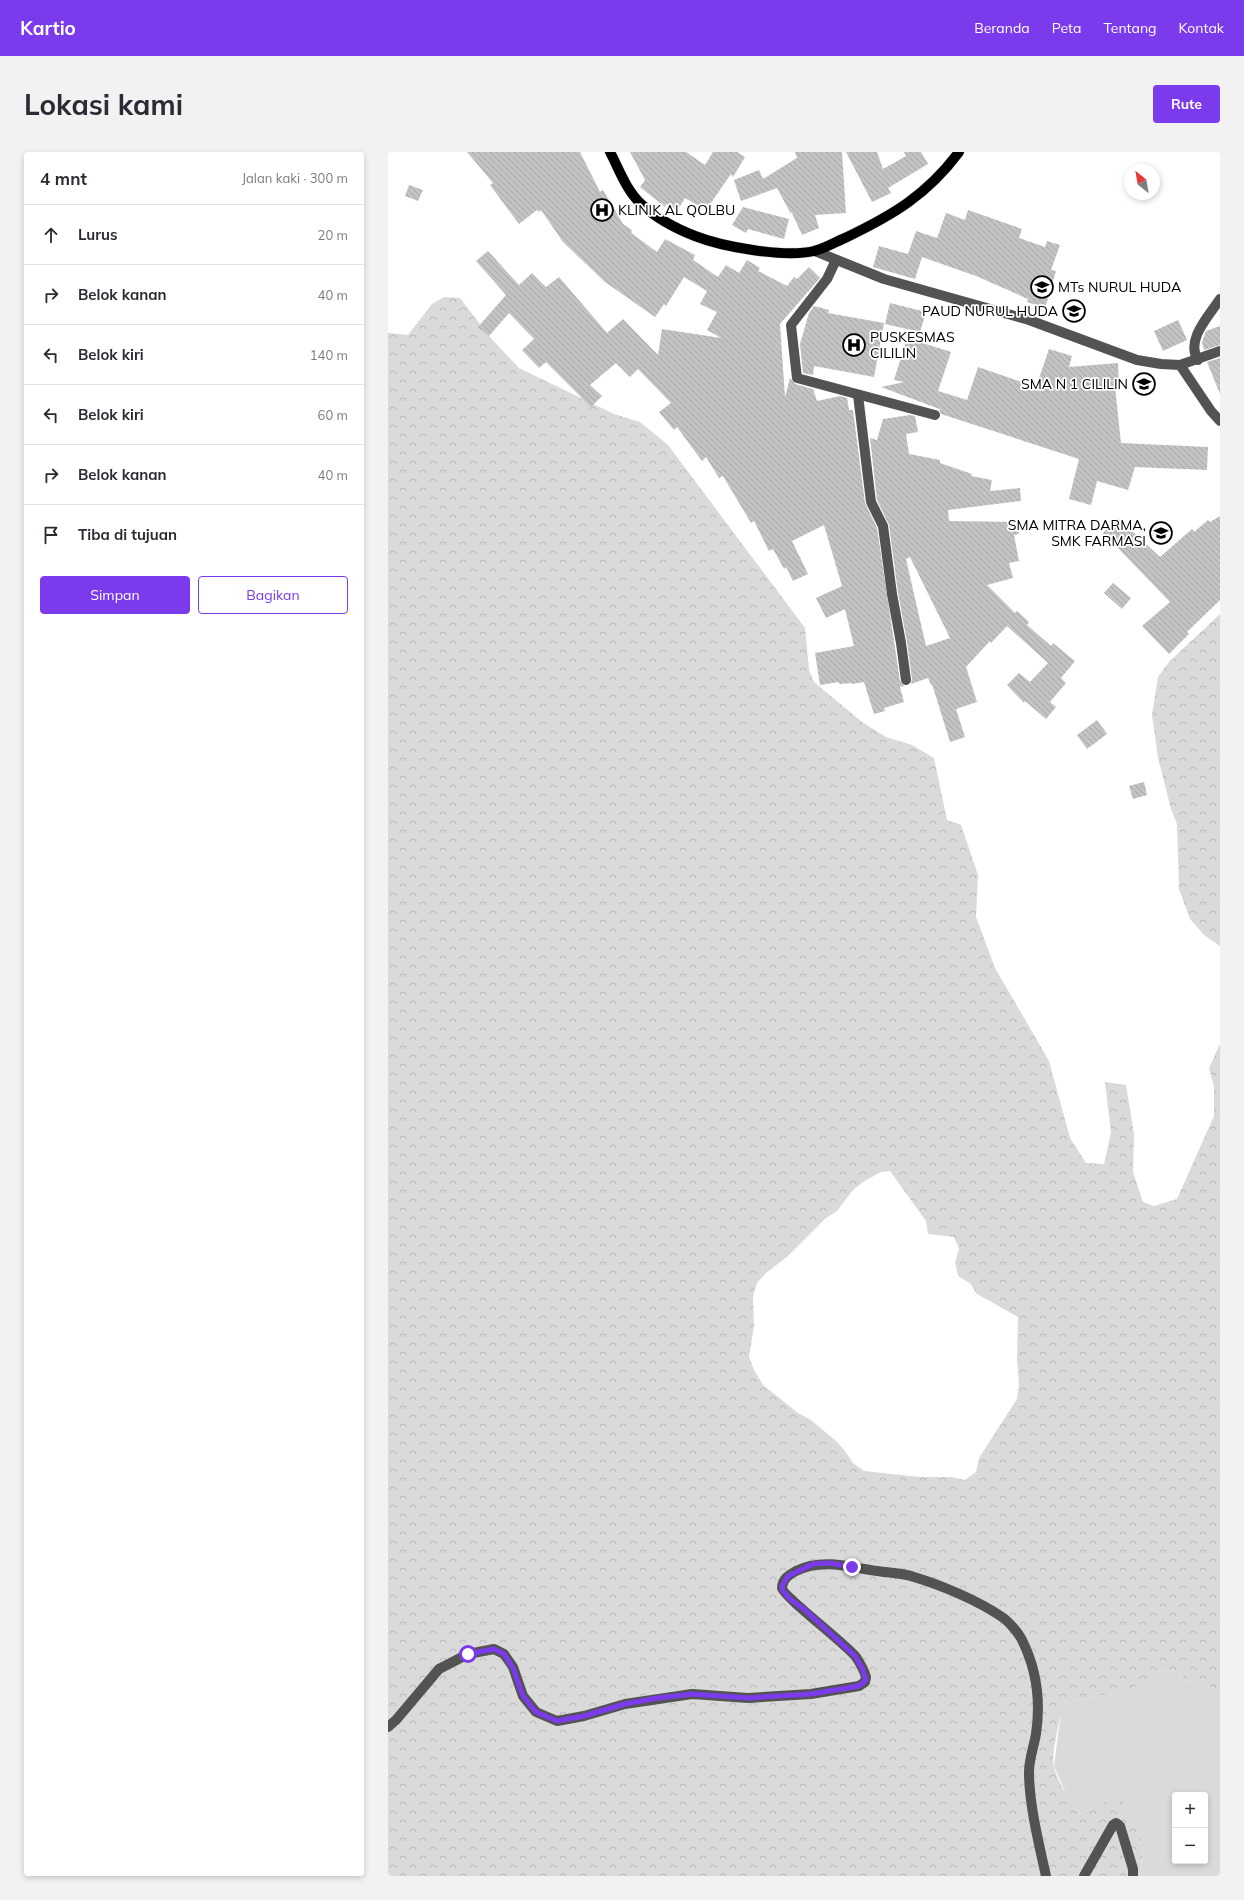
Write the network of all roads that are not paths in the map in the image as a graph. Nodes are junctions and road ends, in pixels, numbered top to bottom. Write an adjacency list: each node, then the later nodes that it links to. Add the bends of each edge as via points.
1 (610, 152): 3 (main road, via 625,183 641,204 695,236 722,244 782,253)
2 (959, 152): 3 (main road, via 945,171 916,198 870,226)
3 (815, 251): 4 (street)
4 (836, 260): 8 (street, via 884,279 1029,320 1136,360); 9 (street, via 827,279 791,325 797,378)
5 (1220, 299): 7 (street, via 1195,338 1193,347)
6 (1220, 351): 7 (street)
7 (1198, 360): 8 (street)
8 (1180, 365): 11 (street)
9 (858, 395): 10 (street); 12 (street, via 871,502 883,526)
10 (935, 415)
11 (1220, 421)
12 (906, 680)
13 (388, 1727): 14 (street, via 439,1669 468,1654 494,1649 504,1654 513,1668 523,1696 536,1712 557,1721 625,1704 685,1695 748,1698 811,1694 859,1686 865,1682 866,1677 855,1656 790,1599 783,1591 784,1581 803,1568 813,1564 829,1563 913,1576 971,1600 1003,1617 1020,1637 1034,1672 1039,1699 1038,1721 1029,1770 1030,1789)
14 (1046, 1876)
15 (1084, 1876): 16 (street, via 1113,1824 1116,1823 1120,1826)
16 (1133, 1876)

